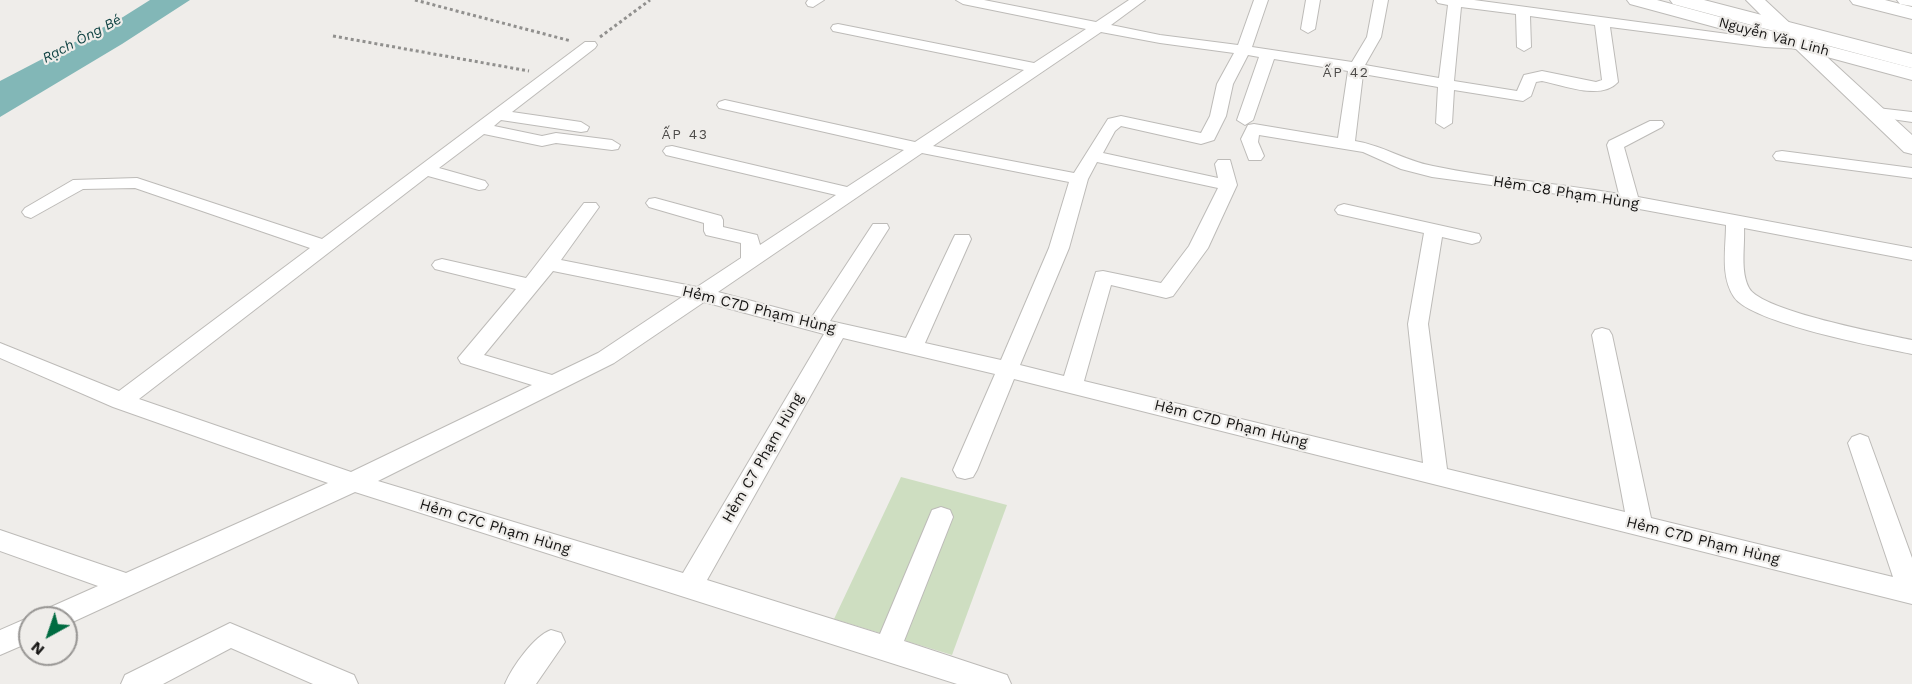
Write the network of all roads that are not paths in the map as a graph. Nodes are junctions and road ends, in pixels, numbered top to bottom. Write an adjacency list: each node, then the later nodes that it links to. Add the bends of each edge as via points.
1 (963, 0): 16 (street)
2 (1138, 0): 16 (street)
3 (1261, 0): 23 (street)
4 (1313, 0): 19 (street)
5 (1381, 0): 28 (street, via 1374,38)
6 (1636, 0): 21 (main road, Nguyễn Văn Linh)
7 (1680, 0): 18 (highway, Nguyễn Văn Linh)
8 (1755, 0): 18 (main road)
9 (1860, 0): 14 (highway)
10 (1906, 0): 12 (main road)
11 (1449, 1): 13 (street); 31 (street)
12 (1912, 2)
13 (1523, 11): 15 (street); 22 (street)
14 (1912, 13)
15 (1602, 22): 21 (street); 31 (street, via 1610,82 1598,87 1542,76 1529,78 1523,96)
16 (1098, 27): 23 (street); 27 (street)
17 (838, 28): 27 (street)
18 (1786, 28): 21 (main road); 25 (highway, Nguyễn Văn Linh)
19 (1308, 29)
20 (590, 45): 34 (street)
21 (1804, 45): 26 (main road); 29 (main road, Nguyễn Văn Linh)
22 (1524, 48)
23 (1244, 49): 24 (street); 44 (street, via 1226,84 1208,136 1201,139 1116,121)
24 (1268, 53): 28 (street, via 1292,49); 36 (street)
25 (1912, 61)
26 (1826, 65): 30 (main road); 33 (main road)
27 (1037, 68): 42 (street)
28 (1356, 68): 31 (street); 40 (street)
29 (1912, 74)
30 (1912, 82)
31 (1446, 84): 37 (street)
32 (725, 105): 42 (street)
33 (1877, 113): 35 (street); 41 (main road)
34 (498, 115): 39 (street); 39 (street, via 615,138 542,141)
35 (1912, 117)
36 (1245, 120)
37 (1444, 123)
38 (1656, 123): 54 (street, via 1615,145)
39 (481, 128): 48 (street)
40 (1346, 143): 45 (street, Hẻm C8 Phạm Hùng, via 1254,129 1249,145); 54 (street, Hẻm C8 Phạm Hùng, via 1408,165)
41 (1912, 147)
42 (920, 148): 50 (street); 53 (street)
43 (672, 151): 53 (street)
44 (1092, 156): 50 (street); 52 (street)
45 (1255, 156)
46 (1782, 156): 49 (street)
47 (1224, 164): 52 (street)
48 (425, 170): 51 (street); 64 (street)
49 (1912, 173)
50 (1079, 179): 76 (street, via 1059,248)
51 (480, 185)
52 (1228, 185): 78 (street, via 1198,248 1166,291 1103,277)
53 (850, 193): 66 (street)
54 (1630, 202): 59 (street, Hẻm C8 Phạm Hùng)
55 (655, 203): 66 (street, via 714,220 713,231 750,239)
56 (591, 207): 67 (street)
57 (1344, 210): 61 (street)
58 (31, 212): 64 (street, via 79,184 137,183)
59 (1736, 222): 65 (street, Hẻm C8 Phạm Hùng); 74 (street, via 1736,280 1751,303)
60 (880, 228): 71 (street, Hẻm C7 Phạm Hùng)
61 (1434, 230): 62 (street); 82 (street, via 1418,324)
62 (1472, 238)
63 (962, 239): 73 (street)
64 (327, 247): 79 (street)
65 (1912, 254)
66 (751, 260): 70 (street)
67 (548, 264): 69 (street); 70 (street, Hẻm C7D Phạm Hùng)
68 (442, 265): 69 (street)
69 (528, 285): 77 (street, via 469,358)
70 (700, 294): 71 (street, Hẻm C7D Phạm Hùng); 77 (street, via 606,358)
71 (827, 327): 73 (street, Hẻm C7D Phạm Hùng); 88 (street, Hẻm C7 Phạm Hùng)
72 (1602, 335): 85 (street)
73 (913, 346): 76 (street, Hẻm C7D Phạm Hùng)
74 (1912, 347)
75 (0, 350): 79 (street, Hẻm C7C Phạm Hùng)
76 (1009, 370): 78 (street, Hẻm C7D Phạm Hùng); 81 (street)
77 (554, 384): 83 (street)
78 (1072, 385): 82 (street, Hẻm C7D Phạm Hùng)
79 (121, 401): 83 (street, Hẻm C7C Phạm Hùng)
80 (1860, 443): 89 (street)
81 (965, 470)
82 (1436, 475): 85 (street, Hẻm C7D Phạm Hùng)
83 (352, 482): 87 (street); 88 (street, Hẻm C7C Phạm Hùng)
84 (940, 517): 94 (street)
85 (1640, 525): 89 (street, Hẻm C7D Phạm Hùng)
86 (0, 540): 87 (street)
87 (125, 584): 90 (street)
88 (689, 587): 94 (street, Hẻm C7C Phạm Hùng)
89 (1912, 593)
90 (78, 606)
91 (18, 635): 93 (street)
92 (551, 642): 97 (street)
93 (0, 643)
94 (887, 649): 98 (street, Hẻm C7C Phạm Hùng)
95 (333, 682): 96 (street, via 230,635)
96 (135, 684)
97 (519, 684)
98 (996, 684)

